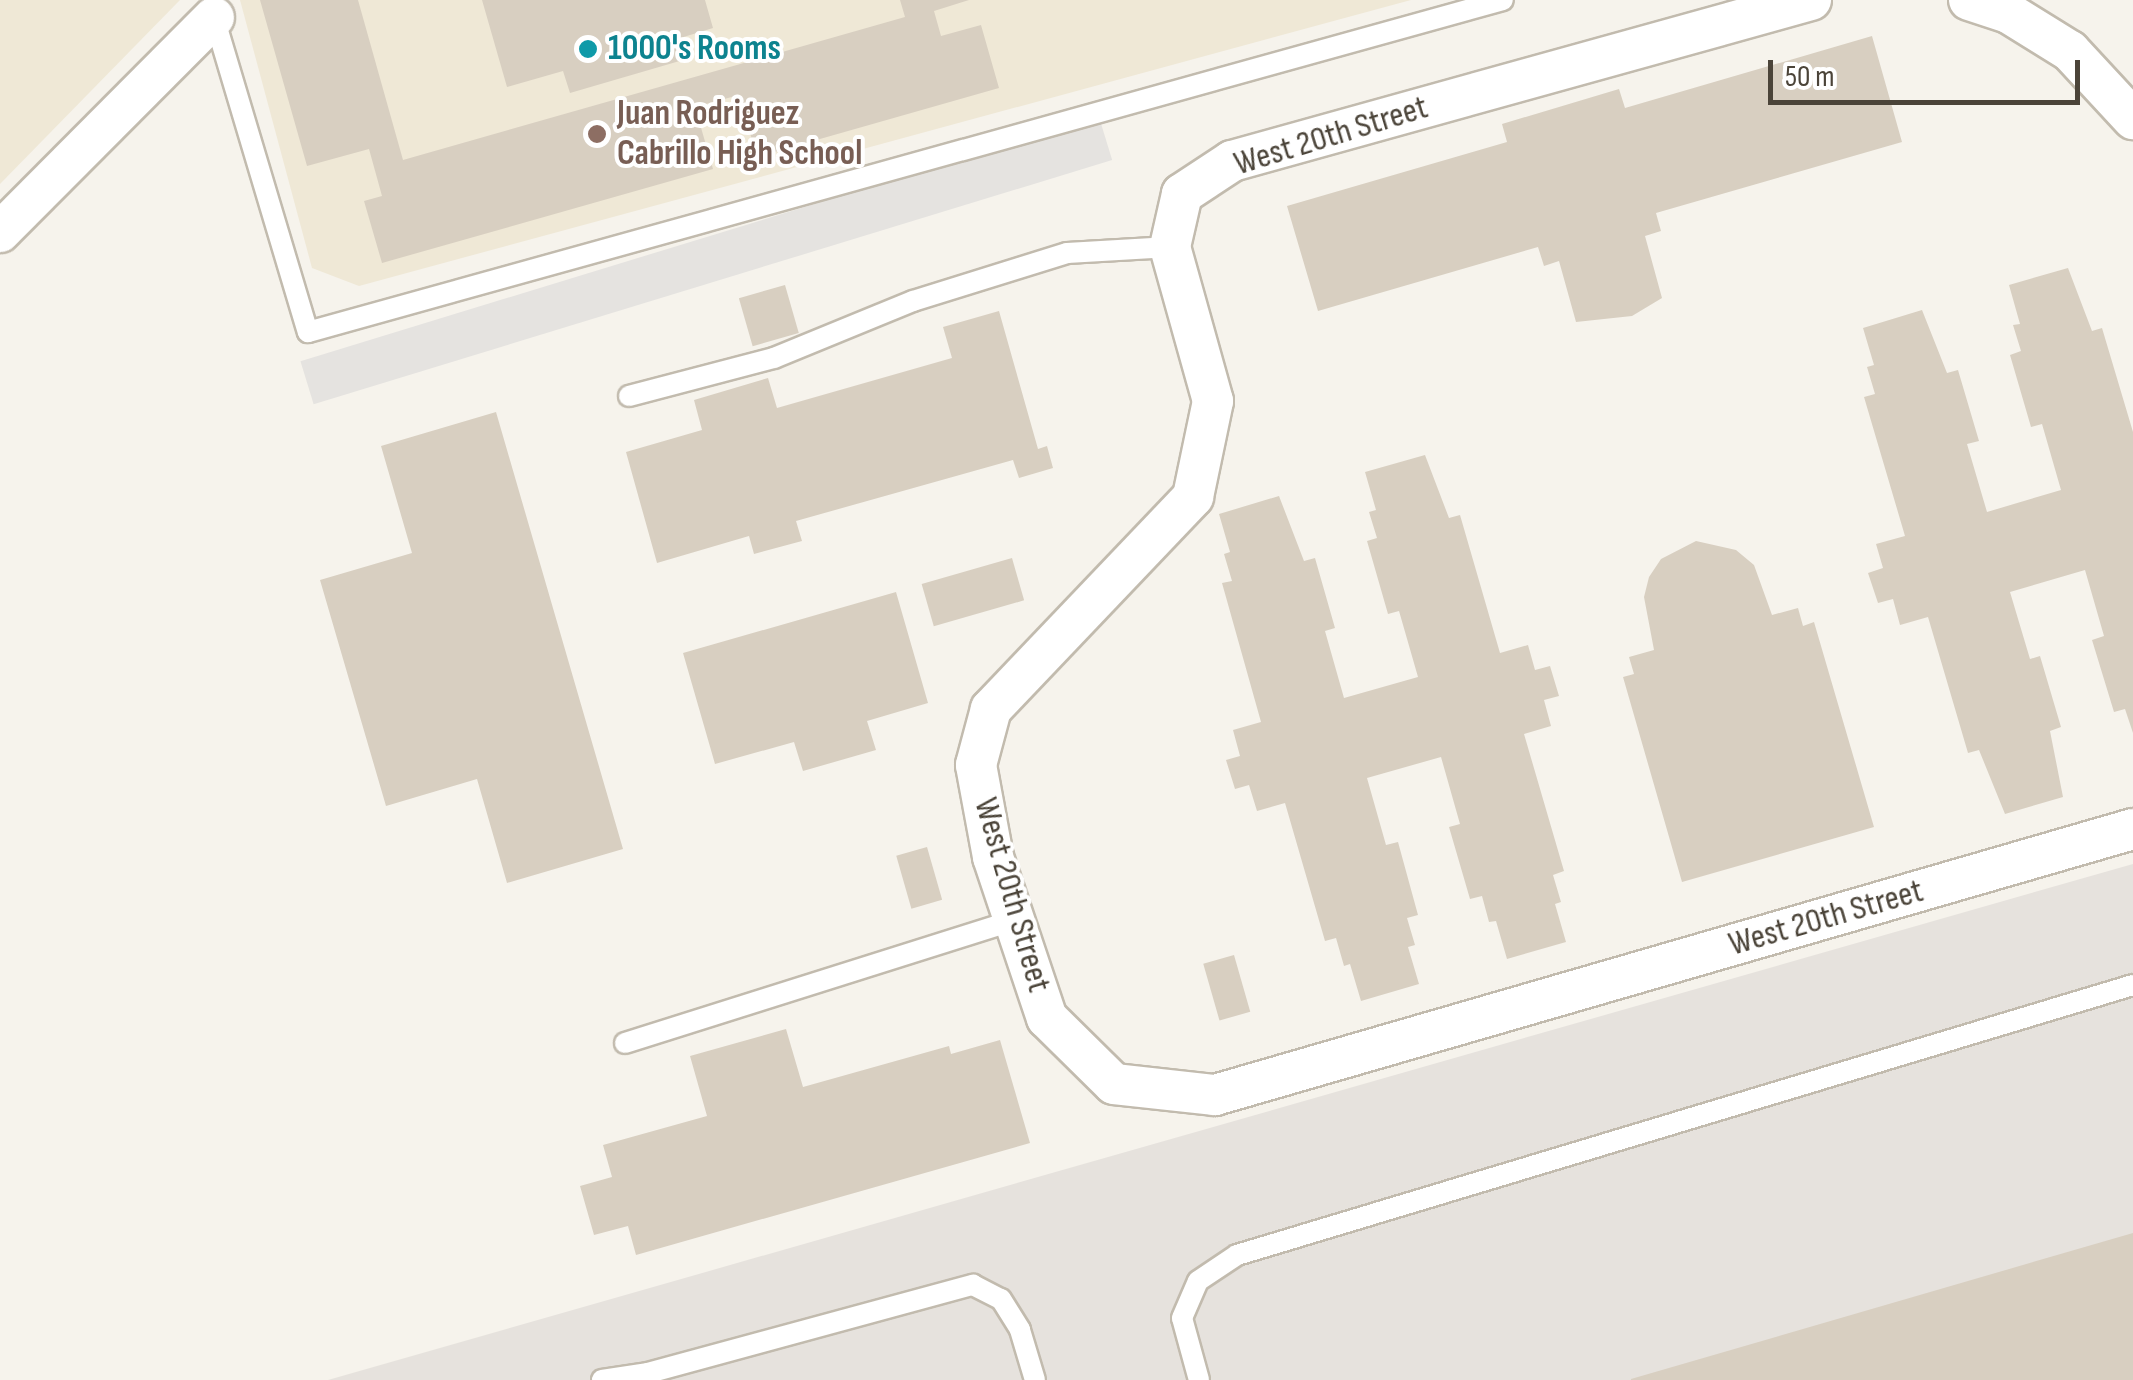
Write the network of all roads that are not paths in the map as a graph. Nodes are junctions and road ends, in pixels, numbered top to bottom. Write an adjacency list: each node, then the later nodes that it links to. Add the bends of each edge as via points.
1 (1503, 0): 4 (lane, via 308,332)
2 (1811, 0): 7 (street, West 20th Street, via 1232,161 1182,194)
3 (1969, 0): 5 (street, via 2007,12 2070,51)
4 (212, 8): 6 (street)
5 (2133, 119)
6 (0, 232)
7 (1170, 247): 8 (lane, via 1067,254 913,301 774,358); 10 (street, West 20th Street, via 1213,401 1192,497 991,709 976,764 993,857)
8 (630, 396)
9 (2133, 829): 10 (street, West 20th Street, via 1215,1095 1114,1084 1048,1018)
10 (1014, 920): 12 (lane)
11 (2133, 985): 15 (lane, via 1237,1255 1198,1282 1182,1318)
12 (625, 1043)
13 (602, 1380): 14 (lane, via 972,1285 1001,1299 1020,1330)
14 (1035, 1380)
15 (1199, 1380)

